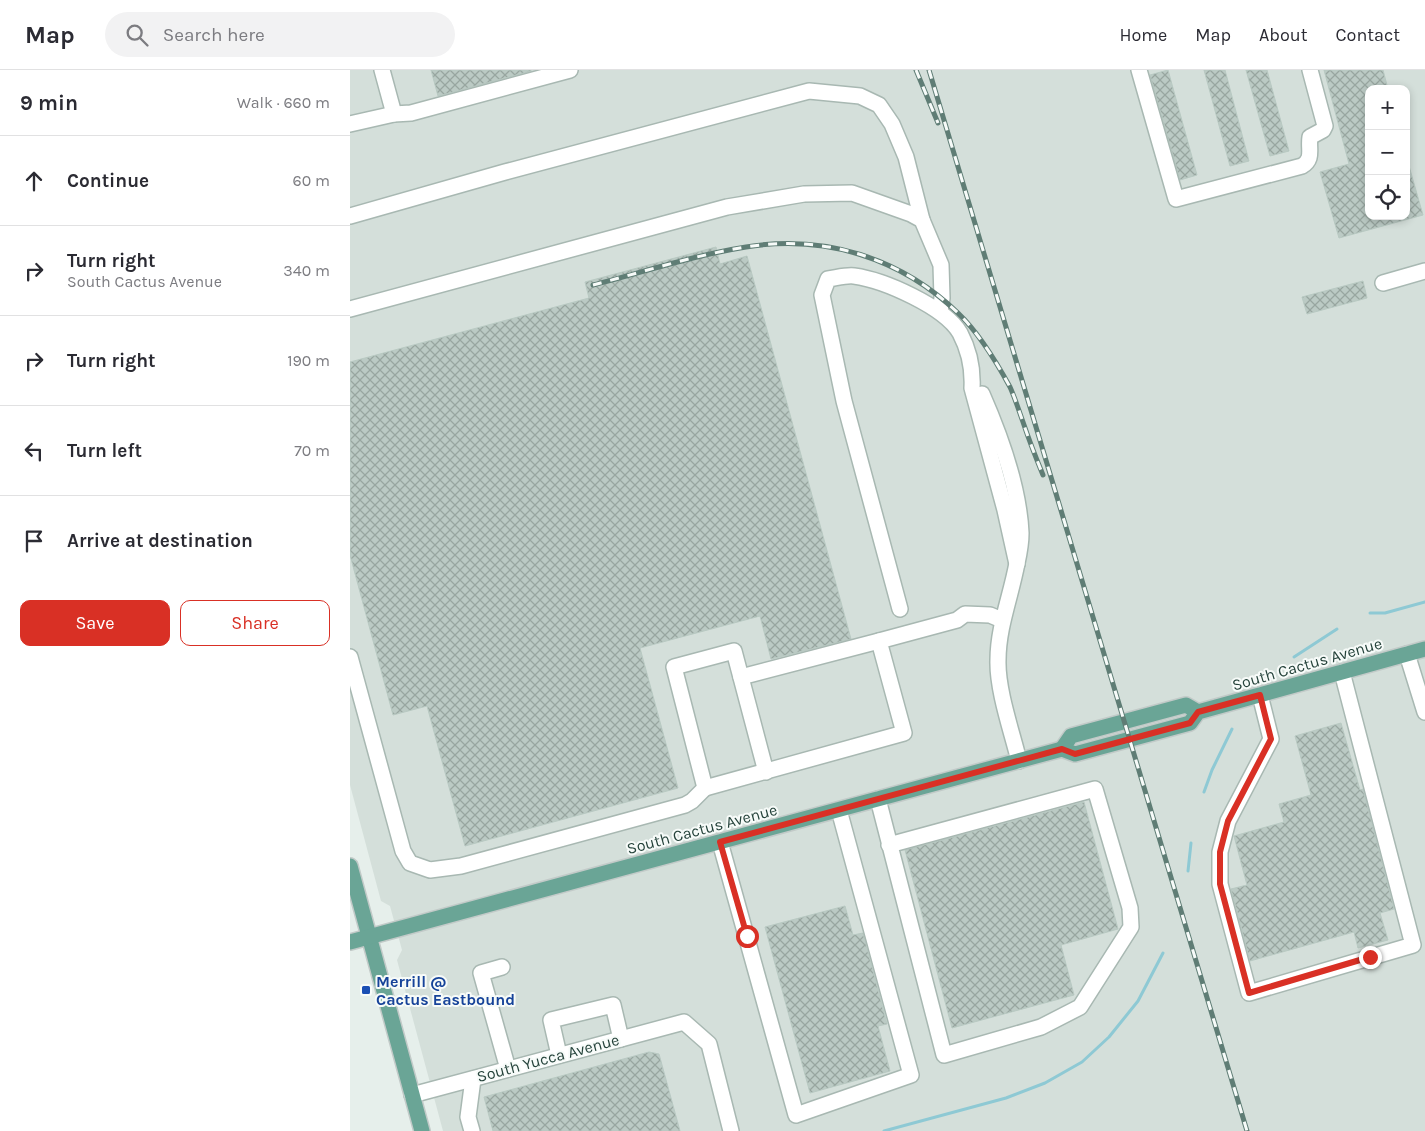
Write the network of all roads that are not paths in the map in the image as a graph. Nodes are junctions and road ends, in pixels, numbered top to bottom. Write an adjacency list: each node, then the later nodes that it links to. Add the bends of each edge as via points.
1 (382, 70): 5 (street)
2 (570, 70): 5 (street, via 411,113)
3 (1139, 70): 4 (street, via 1176,199 1308,162 1310,137 1323,130 1324,126)
4 (1310, 70)
5 (394, 114): 6 (street)
6 (350, 124)
7 (350, 216): 8 (street, via 809,91 860,96 879,105 892,124 906,157)
8 (922, 220): 11 (street, via 852,192 804,194 727,207); 12 (street, via 941,265)
9 (1425, 271): 10 (street)
10 (1382, 283)
11 (350, 309)
12 (940, 311): 13 (street, via 894,288 853,276 828,279 822,295 844,401); 14 (street, via 960,332 970,360 972,388 1017,564)
13 (900, 609)
14 (1002, 620): 15 (street, via 990,615 965,614 957,620); 23 (street, via 999,679)
15 (879, 641): 20 (street); 24 (street, via 904,733)
16 (1425, 649): 17 (main road, South Cactus Avenue)
17 (1407, 654): 19 (main road, South Cactus Avenue); 22 (street)
18 (350, 657): 25 (street, via 403,851 410,863 417,866 430,870 461,866 685,805)
19 (1342, 672): 21 (main road, South Cactus Avenue); 21 (street, via 1413,945 1249,993 1220,884 1220,852 1228,821 1271,739)
20 (741, 677): 24 (street); 25 (street, via 734,651 674,667)
21 (1260, 695): 23 (main road, South Cactus Avenue, via 1198,712 1190,723 1075,754 1062,749)
22 (1425, 712)
23 (1019, 761): 26 (main road, South Cactus Avenue)
24 (766, 772): 25 (street)
25 (705, 788)
26 (878, 799): 27 (main road, South Cactus Avenue); 29 (street)
27 (839, 810): 28 (main road, South Cactus Avenue); 28 (street, via 911,1075 796,1115)
28 (720, 842): 31 (main road, South Cactus Avenue)
29 (889, 844): 29 (street, via 944,1055 1041,1027 1080,1007 1131,927 1130,908 1095,789)
30 (350, 866): 31 (main road)
31 (369, 937): 32 (main road, South Cactus Avenue); 38 (main road)
32 (350, 942)
33 (502, 967): 36 (street, via 481,973)
34 (621, 1039): 35 (street, South Yucca Avenue); 35 (street, via 613,1005 551,1020); 41 (street, South Yucca Avenue, via 684,1022 708,1044)
35 (559, 1055): 36 (street, South Yucca Avenue)
36 (508, 1069): 37 (street, South Yucca Avenue)
37 (473, 1078): 38 (street, South Yucca Avenue); 40 (street, via 468,1117)
38 (412, 1095): 39 (main road)
39 (422, 1131)
40 (472, 1131)
41 (731, 1131)

